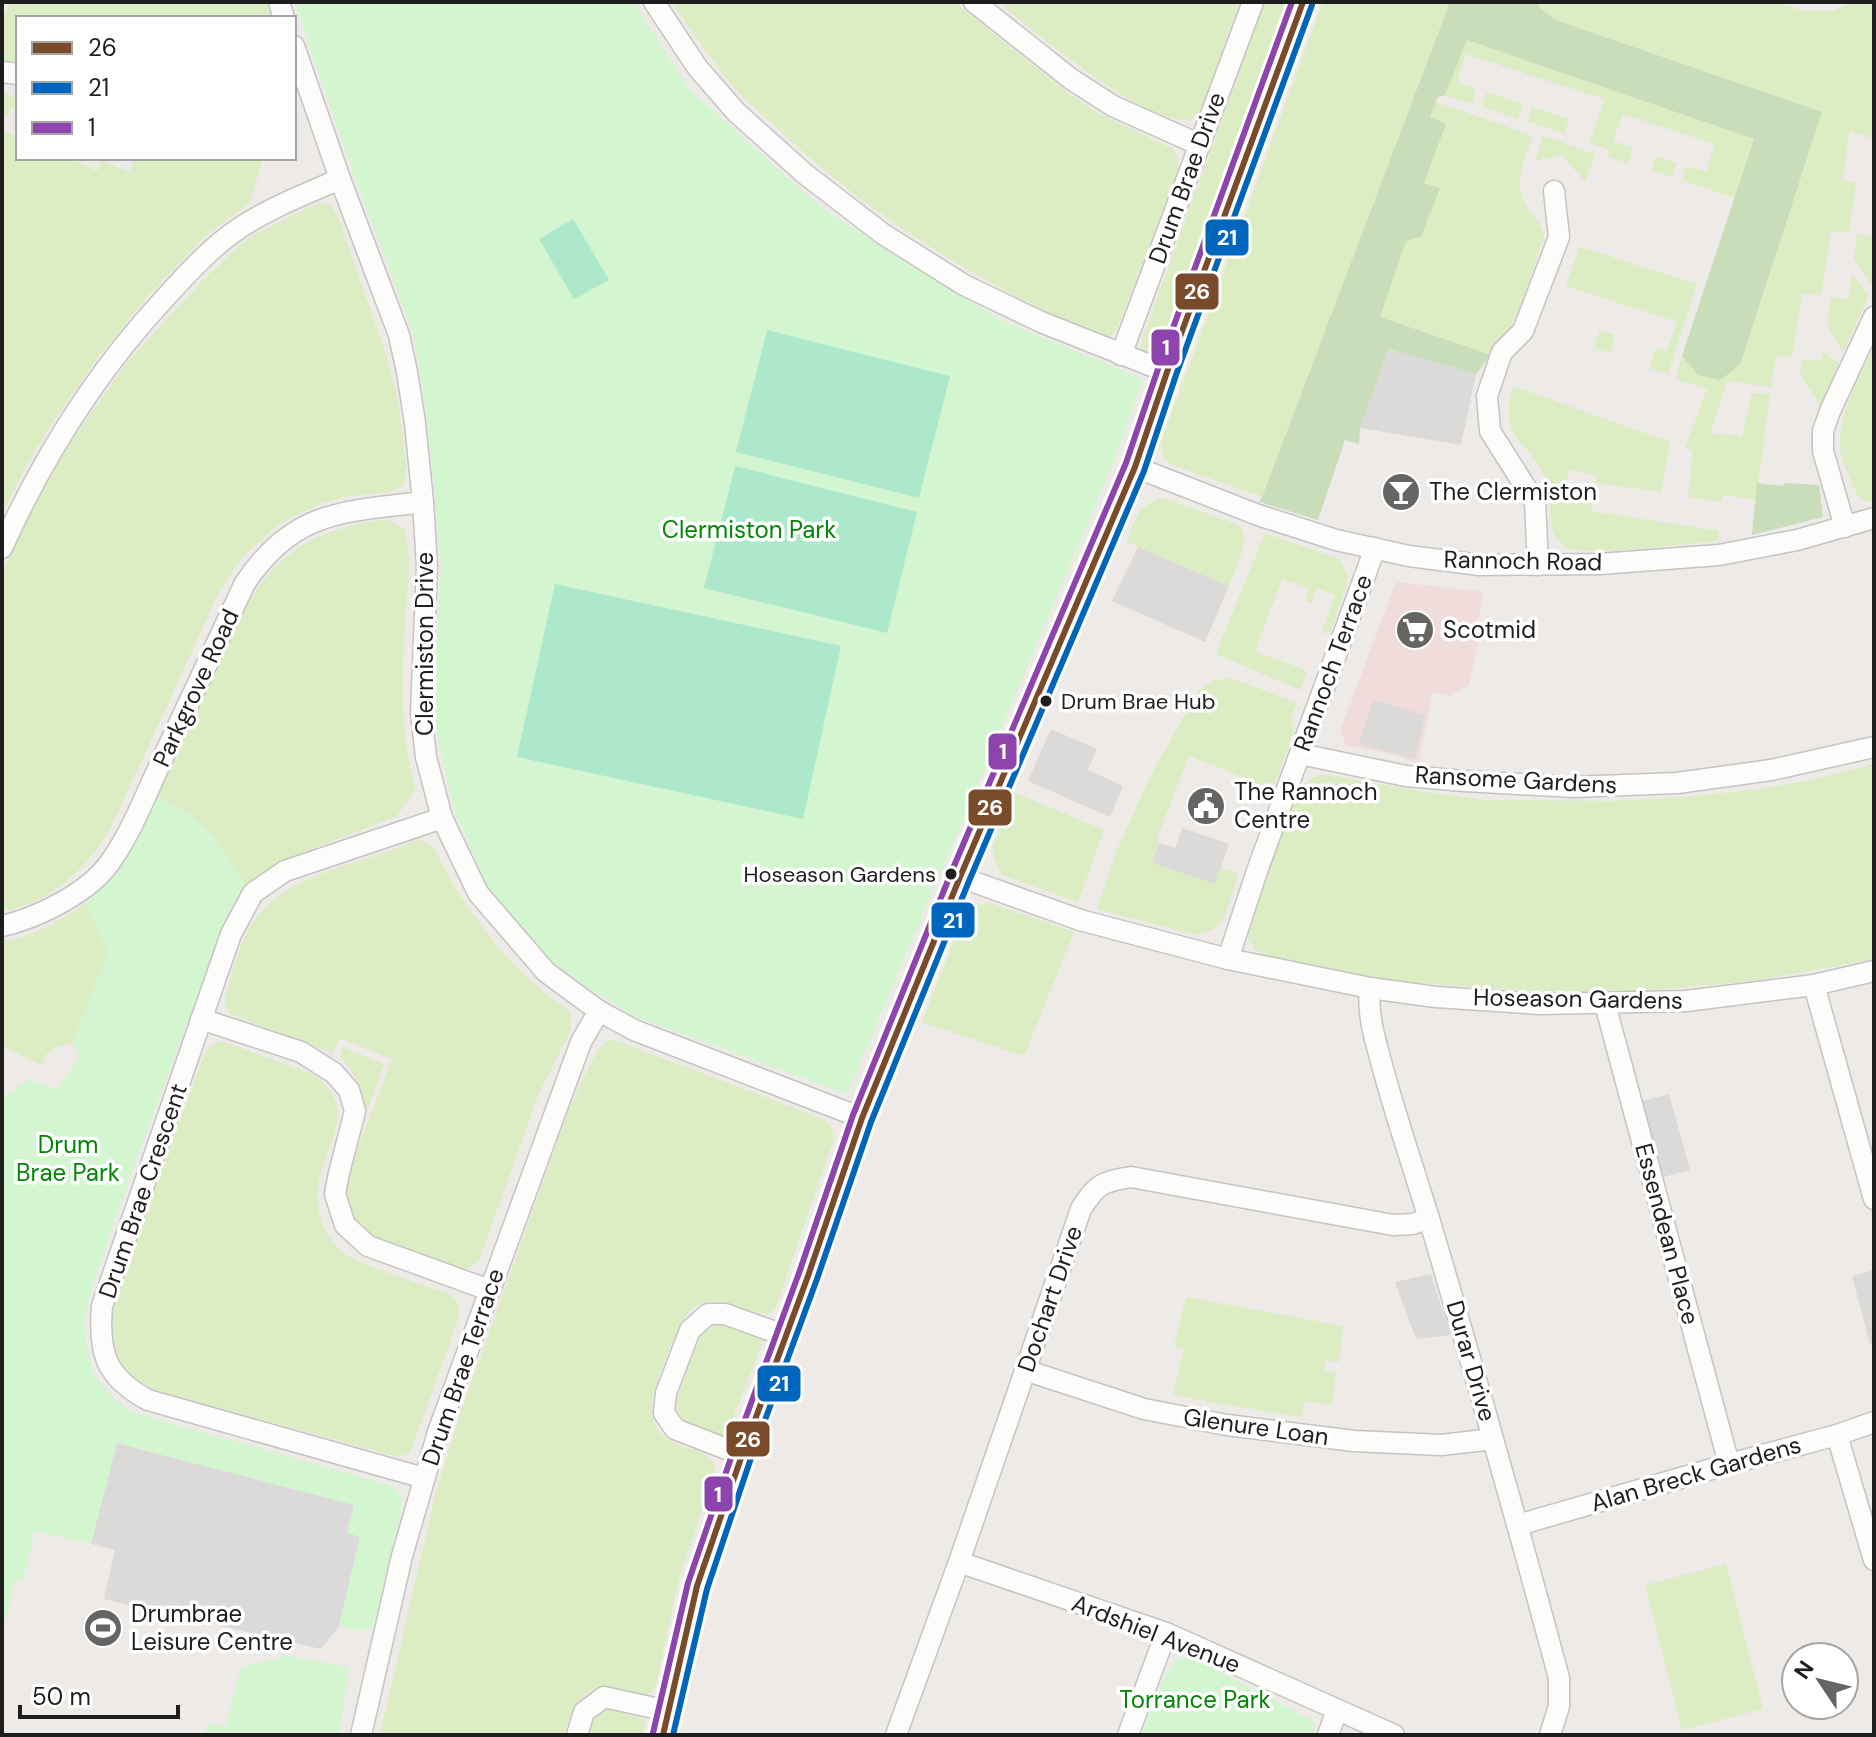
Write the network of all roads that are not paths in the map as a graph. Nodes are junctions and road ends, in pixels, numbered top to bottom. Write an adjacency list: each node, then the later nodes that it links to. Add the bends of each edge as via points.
1 (654, 2): 10 (street, via 697,67 736,112 883,234 964,285)
2 (974, 2): 6 (street, via 1113,106)
3 (1253, 2): 6 (street, Drum Brae Drive)
4 (1303, 2): 11 (street, Drum Brae Drive)
5 (296, 52): 7 (street, Clermiston Drive)
6 (1200, 145): 10 (street, Drum Brae Drive)
7 (340, 179): 13 (street, Clermiston Drive, via 399,335); 16 (street, via 231,234 155,308 63,432)
8 (1554, 191): 18 (street, via 1559,237 1523,331 1502,352 1487,396 1490,431 1535,502)
9 (1874, 317): 15 (street, via 1823,431 1823,451)
10 (1121, 355): 11 (street)
11 (1167, 372): 12 (street, Drum Brae Drive)
12 (1135, 467): 17 (street, Rannoch Road, via 1293,527); 22 (street, Drum Brae Drive)
13 (423, 502): 21 (street, Clermiston Drive, via 427,566 421,713); 23 (street, Parkgrove Road, via 335,514 273,548 245,583 111,861 78,892)
14 (1874, 518): 15 (street, Rannoch Road)
15 (1845, 527): 18 (street, Rannoch Road, via 1719,555)
16 (2, 548)
17 (1375, 548): 18 (street, Rannoch Road, via 1480,565); 20 (street, Rannoch Terrace)
18 (1538, 565)
19 (1874, 747): 20 (street, Ransome Gardens, via 1755,773 1573,787 1406,776)
20 (1300, 754): 24 (street, Rannoch Terrace)
21 (442, 818): 29 (street, Clermiston Drive, via 478,893 546,972); 30 (street, Drum Brae Crescent, via 285,871 253,893 231,934)
22 (960, 877): 24 (street, Hoseason Gardens, via 1080,920); 31 (street, Drum Brae Drive)
23 (2, 926)
24 (1228, 959): 27 (street, Hoseason Gardens)
25 (1874, 971): 26 (street, Hoseason Gardens)
26 (1814, 985): 28 (street, Hoseason Gardens, via 1686,1001); 32 (street)
27 (1370, 988): 28 (street, Hoseason Gardens, via 1436,997); 33 (street, Durar Drive, via 1370,1018 1391,1101)
28 (1605, 1004): 41 (street, Essendean Place)
29 (599, 1011): 31 (street, Clermiston Drive, via 634,1030); 34 (street, Drum Brae Terrace, via 581,1042)
30 (201, 1019): 34 (street, via 301,1052 334,1073 349,1090 355,1111 335,1194 345,1225 368,1246); 42 (street, Drum Brae Crescent, via 102,1306 100,1329 111,1370 148,1400)
31 (862, 1118): 35 (street, Drum Brae Drive)
32 (1874, 1199)
33 (1429, 1218): 36 (street, Dochart Drive, via 1393,1225 1131,1177 1111,1181 1094,1188 1081,1209); 39 (street, Durar Drive)
34 (489, 1290): 42 (street, Drum Brae Terrace)
35 (786, 1336): 40 (street, Drum Brae Drive); 40 (street, via 725,1314 708,1314 690,1330 666,1393 664,1413 675,1429)
36 (1025, 1370): 39 (street, Glenure Loan, via 1144,1409 1227,1425 1354,1441 1441,1445); 45 (street, Dochart Drive)
37 (1874, 1422): 38 (street, Alan Breck Gardens)
38 (1837, 1435): 41 (street, Alan Breck Gardens); 44 (street)
39 (1493, 1439): 43 (street, Durar Drive)
40 (742, 1455): 48 (street, Drum Brae Drive, via 697,1586)
41 (1729, 1464): 43 (street, Alan Breck Gardens)
42 (424, 1478): 49 (street, Drum Brae Terrace)
43 (1518, 1525): 55 (street, Durar Drive, via 1559,1678 1559,1706)
44 (1874, 1560)
45 (959, 1562): 46 (street, Ardshiel Avenue); 51 (street, Dochart Drive)
46 (1166, 1633): 47 (street, Ardshiel Avenue); 52 (street)
47 (1337, 1710): 53 (street); 54 (street, Ardshiel Avenue)
48 (666, 1723): 50 (street, Drum Brae Drive, via 604,1697 584,1712)
49 (361, 1735)
50 (577, 1735)
51 (896, 1735)
52 (1128, 1735)
53 (1328, 1735)
54 (1394, 1735)
55 (1550, 1735)

